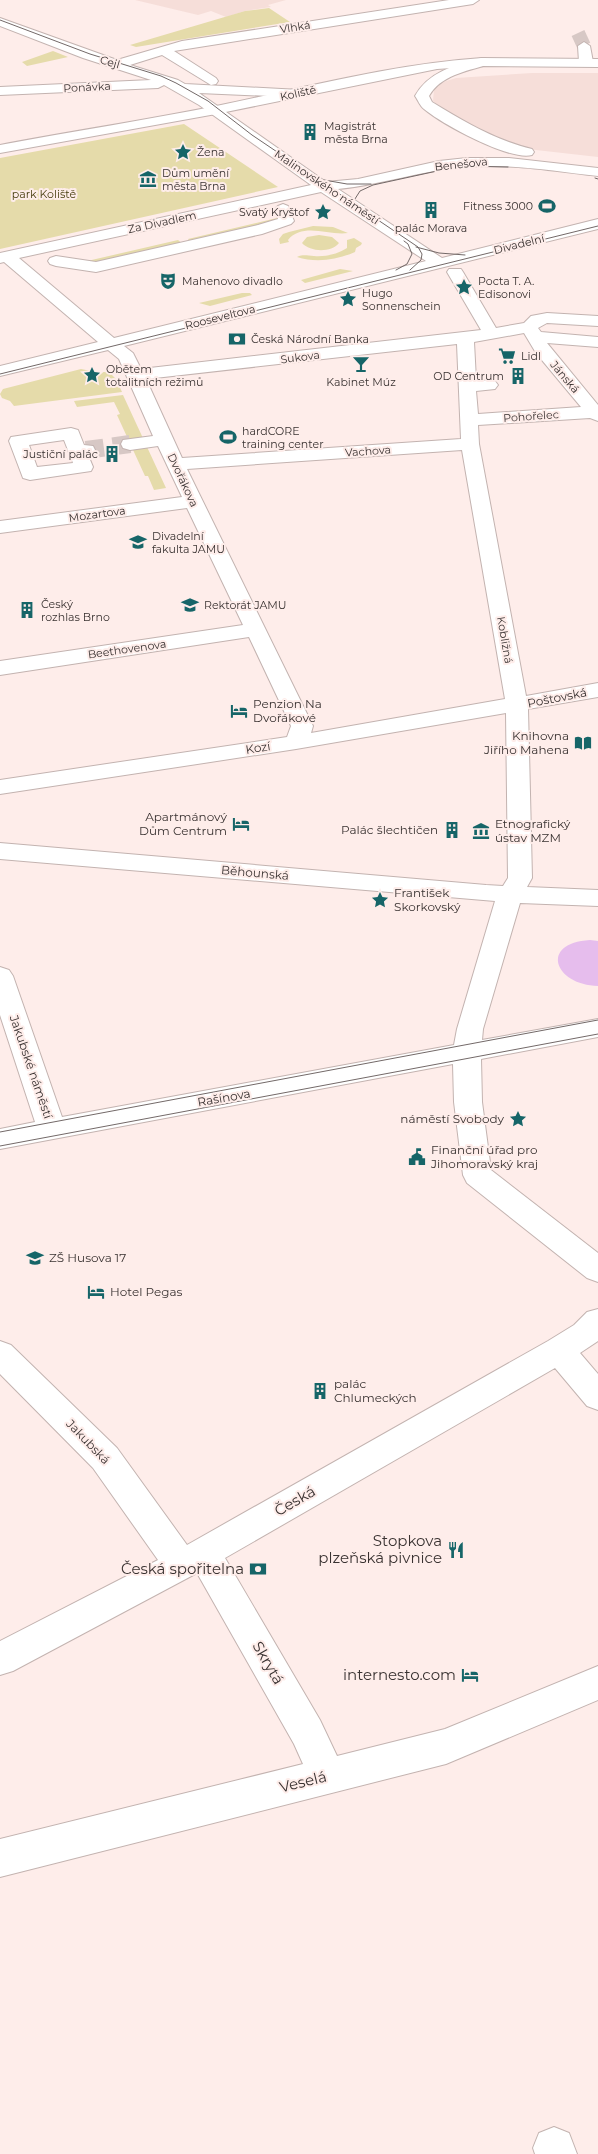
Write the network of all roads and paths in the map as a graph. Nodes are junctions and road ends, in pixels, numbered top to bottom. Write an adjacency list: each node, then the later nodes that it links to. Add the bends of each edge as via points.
1 (473, 0): 4 (street, Vlhká)
2 (0, 22): 7 (street, Cejl)
3 (584, 46): 6 (street)
4 (163, 50): 7 (street, Vlhká); 8 (street)
5 (482, 62): 6 (street, Koliště); 11 (street, Koliště, via 437,65); 15 (street, via 432,81 422,96 427,105 495,144 534,153)
6 (592, 62)
7 (118, 64): 9 (street, Cejl)
8 (211, 81)
9 (176, 85): 10 (street, Ponávka); 11 (street, via 230,93); 12 (street, Cejl)
10 (0, 91)
11 (295, 93): 12 (street, Koliště)
12 (216, 110): 13 (street, Koliště); 18 (street, Malinovského náměstí)
13 (0, 149)
14 (482, 161): 16 (street, Benešova); 17 (street); 18 (street, Benešova, via 439,165 358,184)
15 (598, 161)
16 (598, 172)
17 (598, 179)
18 (325, 187): 19 (street, Za Divadlem); 22 (street, Malinovského náměstí)
19 (280, 203): 21 (street, Za Divadlem); 23 (street, via 286,221 253,231 96,267 56,261)
20 (598, 224): 22 (street, Divadelní)
21 (4, 258): 23 (street, Dvořákova)
22 (439, 263): 31 (street, Rooseveltova)
23 (22, 268): 25 (street); 31 (street, Dvořákova)
24 (455, 272): 28 (street)
25 (0, 273)
26 (598, 321): 27 (street, via 547,318 537,320)
27 (532, 332): 28 (street); 30 (street); 36 (street, Jánská, via 560,382)
28 (491, 333): 29 (street)
29 (465, 338): 33 (street, Sukova); 35 (street, Kobližná)
30 (598, 342)
31 (113, 343): 32 (street, Rooseveltova); 33 (street, Dvořákova, via 128,357)
32 (0, 371)
33 (135, 375): 38 (street, Dvořákova)
34 (490, 385): 35 (street)
35 (467, 386): 37 (street, Kobližná)
36 (596, 414): 37 (street, Pohořelec)
37 (468, 420): 40 (street, Kobližná)
38 (164, 440): 39 (street); 41 (street, Dvořákova)
39 (130, 444)
40 (470, 444): 41 (street, Vachova); 47 (street, Kobližná)
41 (176, 464): 42 (street, Dvořákova)
42 (193, 501): 43 (street, Mozartova); 44 (street, Dvořákova)
43 (0, 527)
44 (255, 630): 45 (street, Beethovenova); 48 (street, Dvořákova, via 302,726)
45 (0, 668)
46 (598, 690): 47 (street, Poštovská)
47 (517, 705): 48 (street, Kozí); 51 (street, Kobližná, via 520,878)
48 (296, 742): 49 (street, Kozí)
49 (0, 787)
50 (0, 851): 51 (street, Běhounská)
51 (510, 894): 52 (street); 55 (street, via 470,1029)
52 (598, 898)
53 (0, 976): 56 (street, Jakubské náměstí)
54 (598, 1028): 55 (street)
55 (457, 1055): 56 (street, Rašínova); 58 (street, via 466,1076 477,1176)
56 (52, 1130): 57 (street, Rašínova)
57 (0, 1140)
58 (598, 1270)
59 (581, 1335): 61 (street); 62 (street, Česká)
60 (0, 1354): 62 (street, Jakubská, via 105,1458)
61 (598, 1397)
62 (192, 1559): 63 (street, Česká); 65 (street, Skrytá, via 307,1732)
63 (0, 1659)
64 (598, 1683): 65 (street, Veselá, via 446,1746)
65 (327, 1776): 66 (street, Veselá)
66 (0, 1858)

